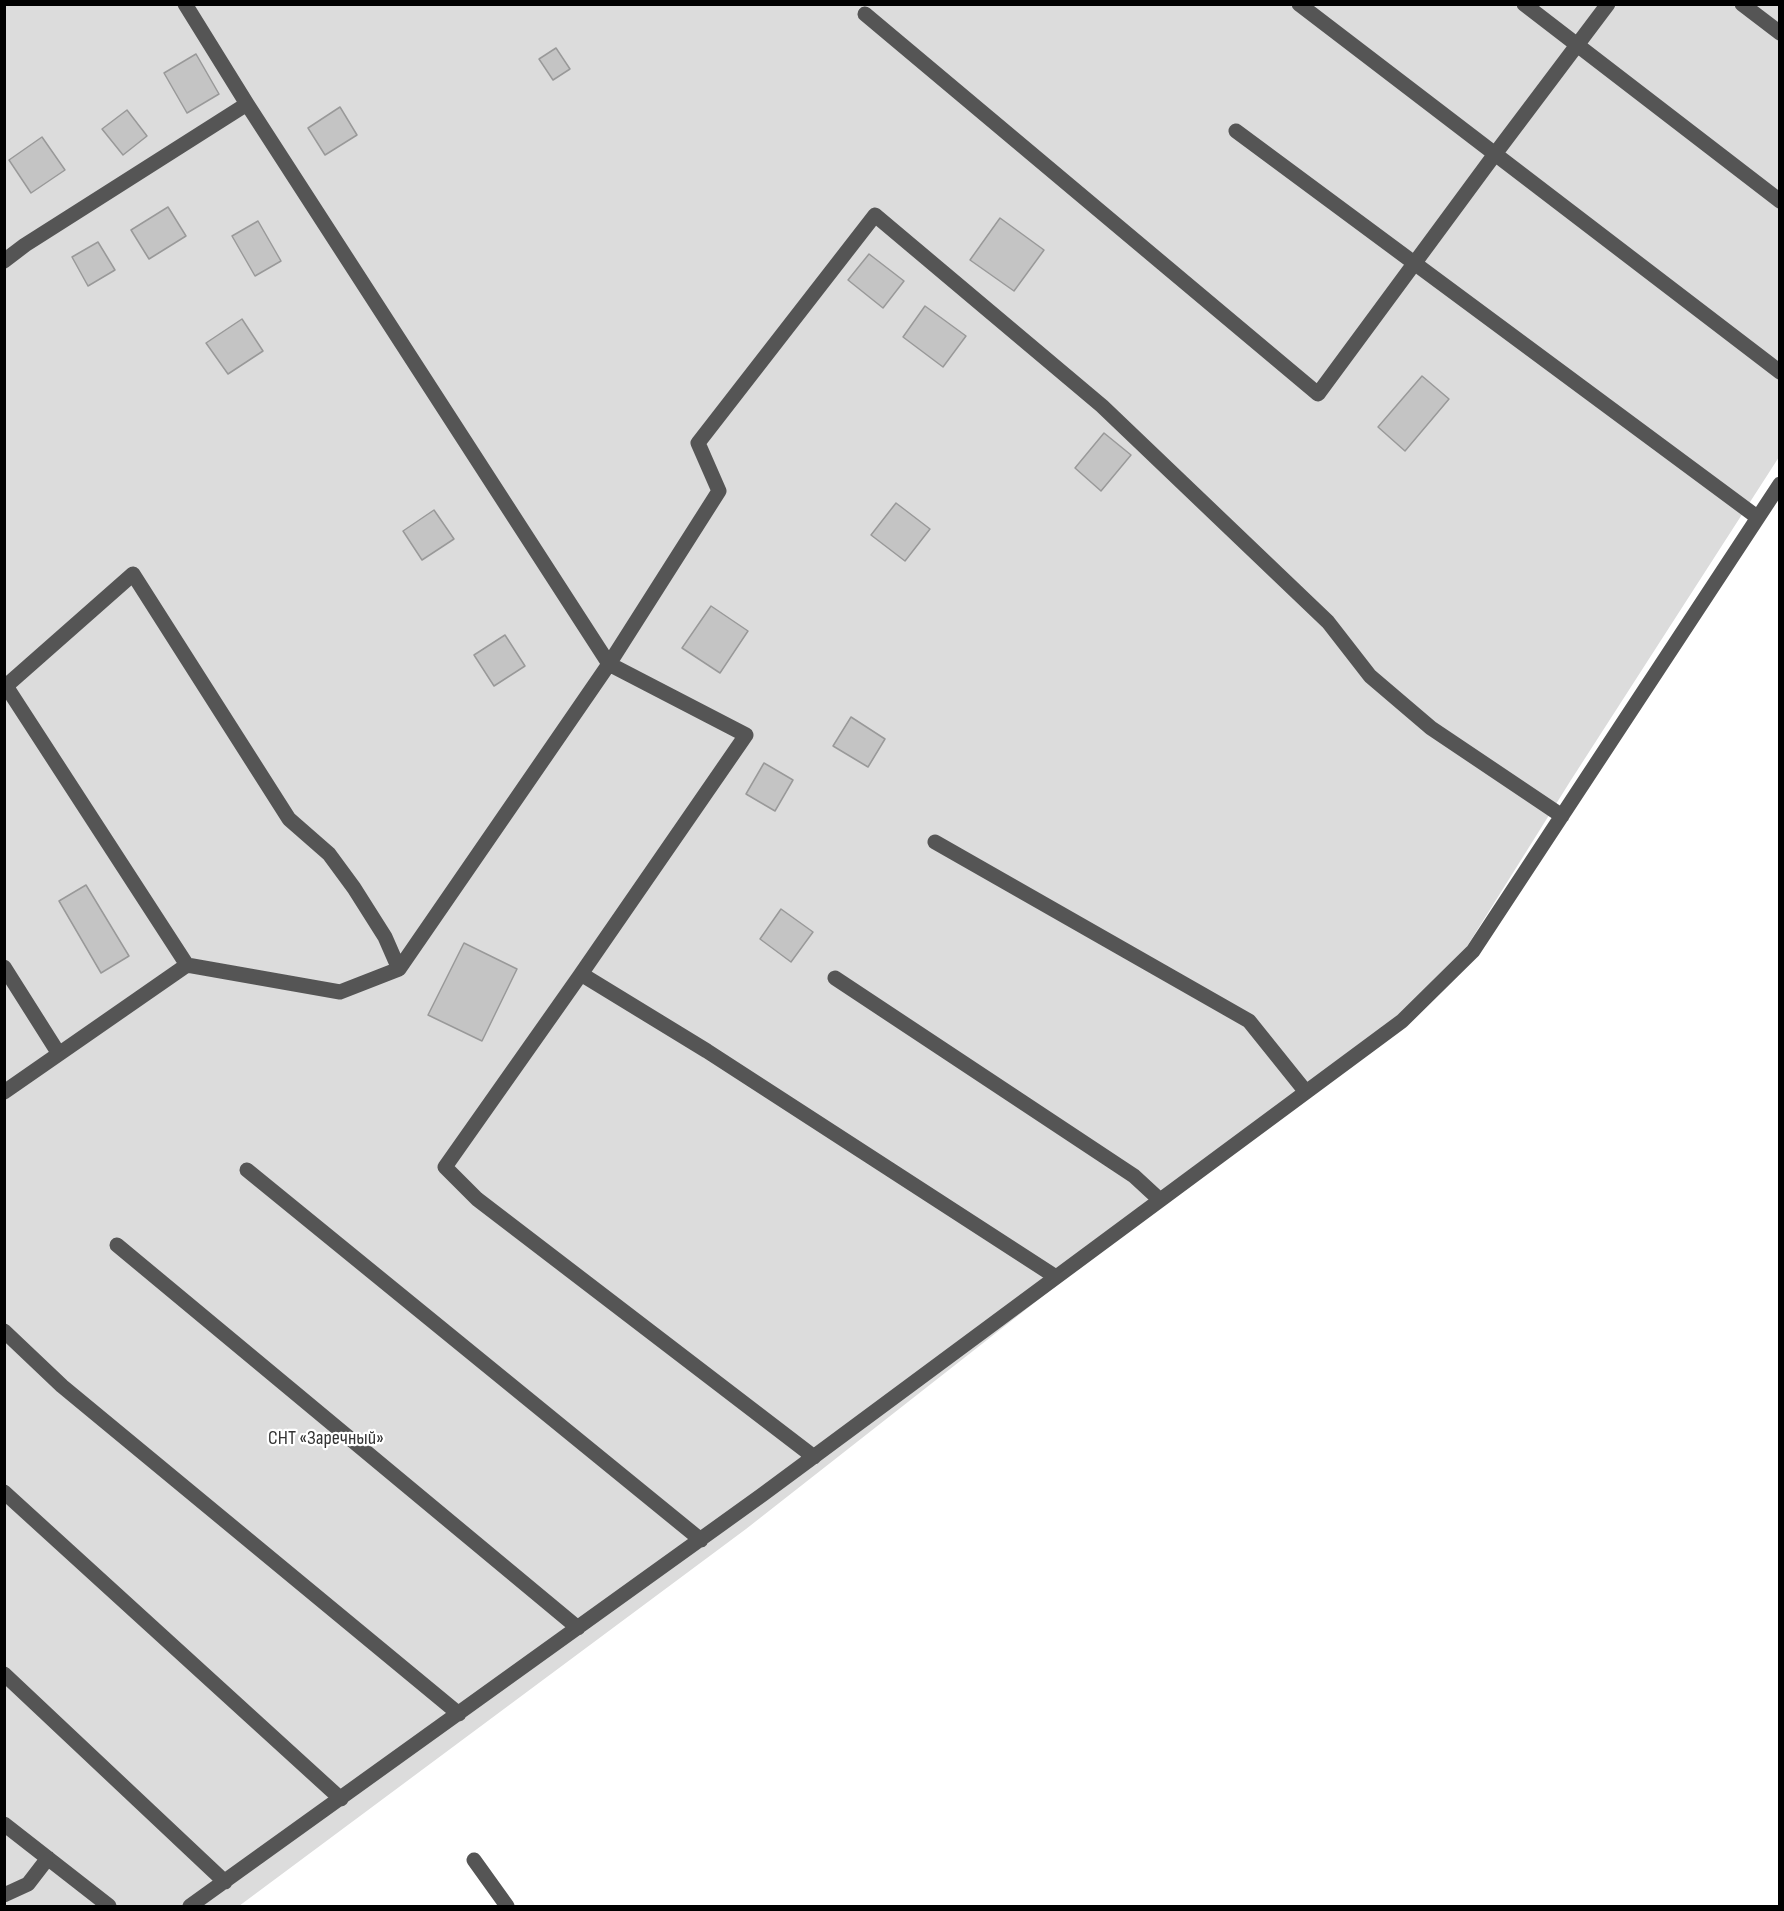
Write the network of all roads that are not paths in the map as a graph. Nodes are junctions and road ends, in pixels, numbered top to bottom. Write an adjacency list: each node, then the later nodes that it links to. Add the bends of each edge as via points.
1 (185, 4): 9 (street)
2 (1299, 4): 11 (street)
3 (1524, 4): 8 (street)
4 (1608, 4): 8 (street)
5 (1742, 4): 7 (street)
6 (865, 14): 14 (street, via 1318,394)
7 (1779, 33)
8 (1577, 45): 11 (street); 12 (street)
9 (247, 104): 13 (street); 18 (street)
10 (1236, 131): 14 (street)
11 (1495, 154): 14 (street); 15 (street)
12 (1779, 201)
13 (4, 261)
14 (1415, 264): 17 (street)
15 (1779, 372)
16 (1779, 484): 17 (street)
17 (1757, 517): 20 (street)
18 (609, 664): 20 (street, via 719,491 698,443 875,215 1102,406 1328,622 1370,676 1431,728); 24 (street); 25 (street, via 746,735)
19 (5, 687): 22 (street); 24 (street, via 133,574 290,819 329,854 354,888 385,937)
20 (1562, 816): 29 (street, via 1473,951 1402,1021)
21 (935, 842): 29 (street, via 1249,1022)
22 (187, 964): 24 (street, via 340,992); 27 (street)
23 (4, 967): 27 (street)
24 (399, 969)
25 (581, 974): 33 (street); 35 (street, via 445,1167 477,1199)
26 (835, 978): 31 (street, via 1134,1176)
27 (58, 1054): 28 (street)
28 (4, 1092)
29 (1306, 1092): 31 (street)
30 (247, 1170): 37 (street)
31 (1160, 1200): 33 (street)
32 (117, 1245): 38 (street)
33 (1056, 1277): 35 (street)
34 (4, 1331): 40 (street, via 62,1386)
35 (814, 1457): 37 (street)
36 (4, 1492): 41 (street)
37 (701, 1539): 38 (street)
38 (578, 1628): 40 (street)
39 (4, 1674): 45 (street)
40 (459, 1714): 41 (street)
41 (341, 1799): 45 (street)
42 (4, 1824): 43 (street)
43 (48, 1858): 46 (street, via 28,1884); 47 (street)
44 (474, 1860): 49 (street)
45 (225, 1882): 48 (street)
46 (4, 1895)
47 (109, 1906)
48 (190, 1906)
49 (507, 1906)

